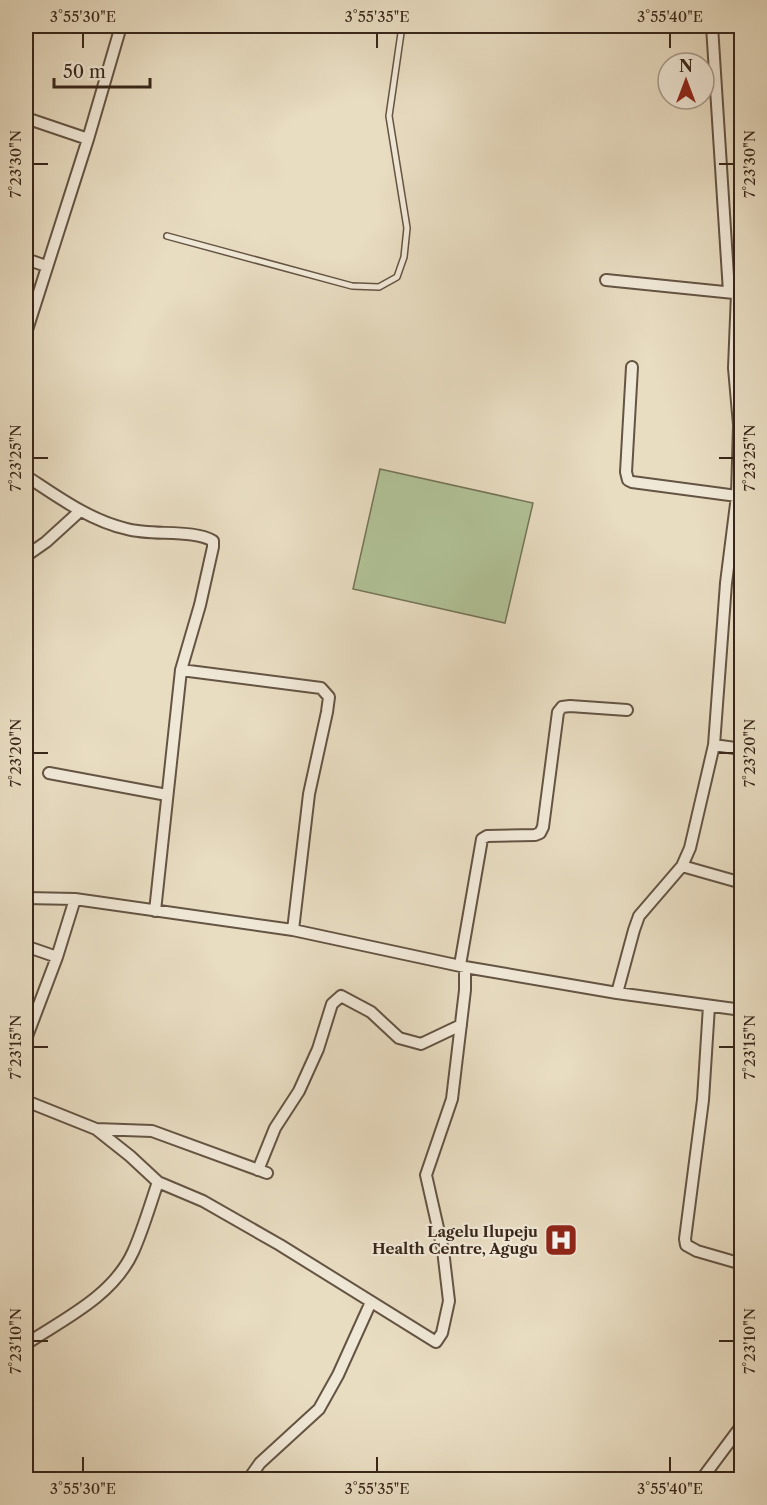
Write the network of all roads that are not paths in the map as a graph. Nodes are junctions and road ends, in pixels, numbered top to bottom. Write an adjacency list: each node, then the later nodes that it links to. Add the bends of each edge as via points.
1 (121, 26): 5 (street)
2 (402, 26): 6 (lane, via 389,116 407,228 397,277 379,287 352,286)
3 (712, 26): 10 (street, via 718,142)
4 (26, 118): 5 (street)
5 (88, 138): 8 (street)
6 (167, 236)
7 (26, 259): 8 (street)
8 (45, 266): 11 (street)
9 (606, 280): 10 (street)
10 (736, 293): 14 (street)
11 (26, 333)
12 (632, 367): 14 (street, via 628,480)
13 (26, 476): 15 (street)
14 (737, 496): 19 (street)
15 (80, 511): 16 (street); 17 (street, via 129,530 204,536 213,541)
16 (26, 556)
17 (181, 670): 22 (street); 28 (street, via 321,688 328,697 309,794)
18 (627, 710): 31 (street, via 570,706 558,712 543,827 535,835 482,839)
19 (714, 744): 20 (street); 23 (street, via 690,848)
20 (741, 749)
21 (49, 773): 22 (street)
22 (167, 795): 27 (street)
23 (682, 866): 24 (street); 32 (street, via 639,916)
24 (741, 883)
25 (26, 898): 26 (street)
26 (75, 899): 27 (street); 30 (street)
27 (155, 910): 28 (street)
28 (293, 930): 31 (street)
29 (26, 950): 30 (street, via 31,948)
30 (57, 957): 36 (street)
31 (462, 966): 32 (street); 35 (street, via 465,990)
32 (617, 993): 33 (street)
33 (709, 1006): 34 (street); 40 (street, via 703,1100 685,1239 686,1245 697,1251)
34 (741, 1011)
35 (461, 1025): 38 (street, via 421,1044 399,1038 371,1012 341,996 332,1004 318,1049 275,1128 262,1171 152,1131); 41 (street, via 452,1099 426,1175 443,1250 449,1300 442,1333 436,1342)
36 (26, 1039)
37 (26, 1101): 38 (street)
38 (96, 1130): 39 (street)
39 (158, 1182): 41 (street, via 203,1201); 42 (street, via 132,1254 113,1282 99,1296)
40 (741, 1264)
41 (371, 1302): 44 (street, via 319,1409 260,1463)
42 (26, 1344)
43 (741, 1425): 45 (street)
44 (249, 1479)
45 (701, 1479)

